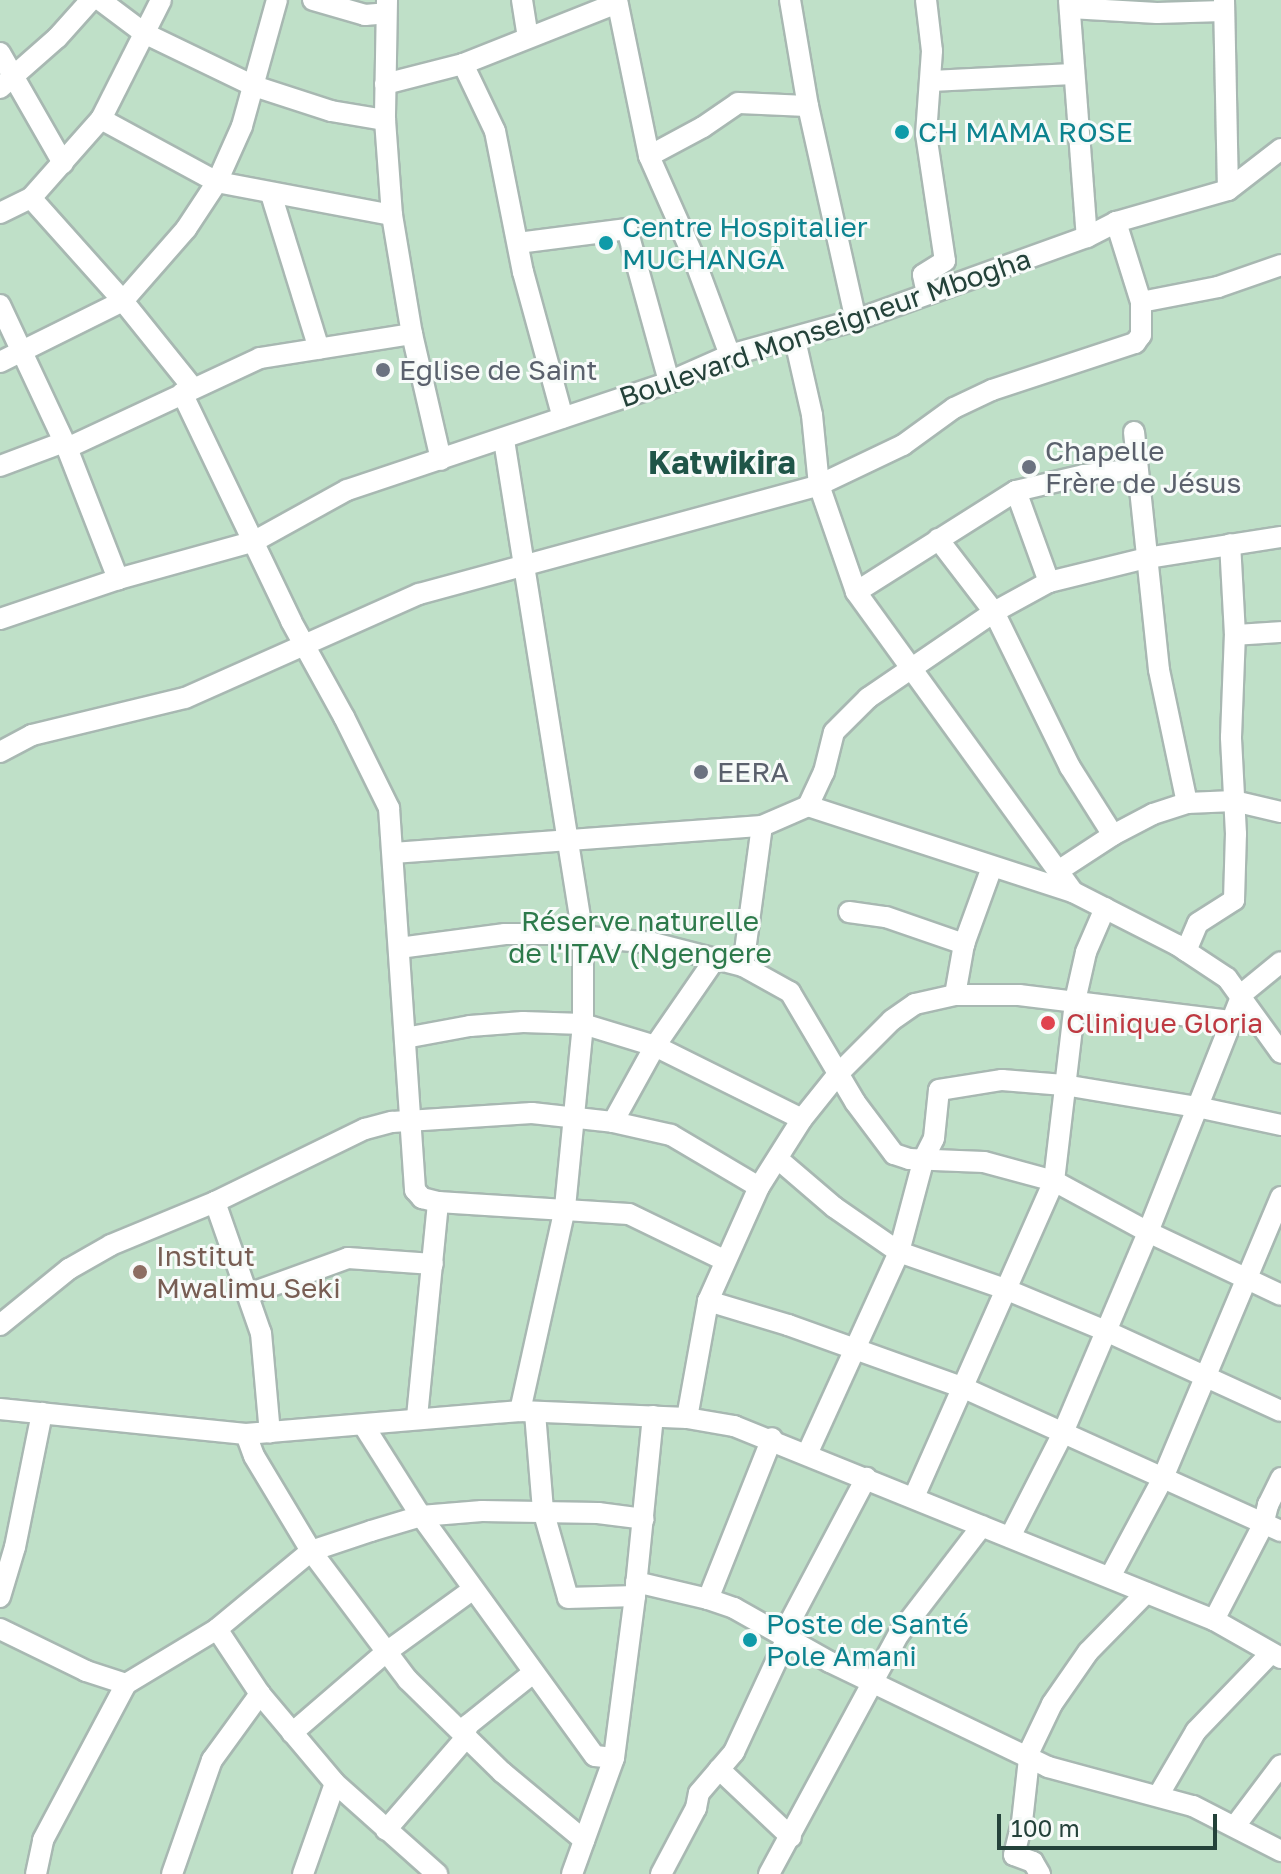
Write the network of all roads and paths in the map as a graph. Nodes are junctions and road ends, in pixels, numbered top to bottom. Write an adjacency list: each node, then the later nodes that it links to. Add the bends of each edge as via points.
1 (91, 0): 19 (street)
2 (100, 0): 13 (street)
3 (161, 0): 13 (street)
4 (277, 0): 21 (street)
5 (313, 0): 11 (street, via 365,15)
6 (522, 0): 14 (street)
7 (790, 0): 22 (street)
8 (926, 0): 18 (street)
9 (617, 1): 14 (street); 26 (street)
10 (1069, 4): 12 (street, via 1157,13); 17 (street)
11 (386, 6): 20 (street)
12 (1223, 6): 29 (street)
13 (144, 33): 21 (street); 23 (street)
14 (528, 38): 16 (street)
15 (0, 53): 19 (street)
16 (463, 64): 20 (street); 36 (street, via 495,131)
17 (1073, 74): 18 (street); 35 (street)
18 (931, 81): 38 (street, via 926,134 945,261 923,275)
19 (7, 82): 27 (street)
20 (385, 84): 24 (street)
21 (254, 86): 24 (street, via 331,111); 28 (street)
22 (808, 106): 26 (street, via 738,103); 42 (street)
23 (101, 119): 27 (street); 28 (street)
24 (385, 120): 33 (street)
25 (1281, 149): 29 (street, Boulevard Monseigneur Mbogha)
26 (649, 156): 47 (street)
27 (63, 163): 31 (street)
28 (217, 182): 30 (street); 39 (street, via 159,264)
29 (1228, 190): 34 (street, Boulevard Monseigneur Mbogha)
30 (271, 194): 33 (street); 45 (street)
31 (31, 198): 32 (street); 39 (street)
32 (0, 213)
33 (392, 215): 43 (street)
34 (1116, 222): 35 (street, Boulevard Monseigneur Mbogha); 40 (street)
35 (1087, 237): 38 (street, Boulevard Monseigneur Mbogha)
36 (518, 243): 49 (street, via 627,229); 51 (street)
37 (1281, 265): 40 (street, via 1218,287)
38 (927, 294): 42 (street, Boulevard Monseigneur Mbogha)
39 (123, 301): 46 (street); 50 (street)
40 (1141, 302): 58 (street, via 1141,335 1135,343 992,390 954,408 903,445)
41 (0, 305): 46 (street)
42 (856, 320): 44 (street, Boulevard Monseigneur Mbogha)
43 (412, 334): 45 (street); 55 (street)
44 (795, 340): 47 (street, Boulevard Monseigneur Mbogha); 58 (street, via 812,415)
45 (319, 349): 50 (street, via 260,358)
46 (23, 353): 48 (street); 54 (street)
47 (730, 355): 49 (street, Boulevard Monseigneur Mbogha)
48 (0, 362)
49 (669, 382): 51 (street, Boulevard Monseigneur Mbogha)
50 (187, 391): 54 (street); 62 (street)
51 (563, 418): 53 (street, Boulevard Monseigneur Mbogha)
52 (1134, 432): 57 (street)
53 (504, 440): 55 (street, Boulevard Monseigneur Mbogha); 65 (street)
54 (65, 445): 56 (street); 66 (street)
55 (441, 460): 62 (street, Boulevard Monseigneur Mbogha, via 347,490)
56 (0, 466)
57 (1137, 469): 59 (street); 64 (street)
58 (819, 485): 65 (street); 68 (street)
59 (1016, 491): 61 (street); 67 (street)
60 (1281, 537): 63 (street)
61 (938, 539): 68 (street); 69 (street)
62 (255, 541): 66 (street, Boulevard Monseigneur Mbogha); 73 (street)
63 (1230, 544): 64 (street); 72 (street)
64 (1147, 558): 67 (street); 77 (street, via 1159,670)
65 (522, 568): 73 (street, via 419,594); 82 (street)
66 (118, 579): 70 (street, Boulevard Monseigneur Mbogha)
67 (1049, 582): 69 (street)
68 (856, 592): 74 (street)
69 (994, 612): 74 (street); 81 (street, via 1070,767)
70 (0, 619)
71 (1281, 632): 72 (street)
72 (1235, 635): 76 (street)
73 (303, 642): 75 (street, via 185,698 32,735); 83 (street, via 389,808)
74 (912, 669): 78 (street, via 868,698 834,732); 85 (street)
75 (0, 752)
76 (1234, 801): 77 (street); 79 (street); 92 (street, via 1234,900 1198,923)
77 (1187, 803): 81 (street)
78 (808, 806): 80 (street); 84 (street)
79 (1281, 812)
80 (762, 826): 82 (street); 95 (street)
81 (1113, 835): 85 (street)
82 (569, 840): 83 (street); 89 (street)
83 (393, 853): 91 (street)
84 (992, 867): 86 (street); 90 (street)
85 (1058, 871): 86 (street)
86 (1073, 892): 87 (street)
87 (1105, 908): 92 (street); 98 (street, via 1086,952)
88 (849, 912): 90 (street, via 886,917)
89 (583, 936): 91 (street, via 505,934); 93 (street, via 653,943); 100 (street)
90 (964, 944): 97 (street)
91 (399, 948): 101 (street)
92 (1186, 951): 96 (street)
93 (715, 959): 95 (street); 102 (street)
94 (1281, 962): 96 (street)
95 (743, 966): 104 (street, via 790,992)
96 (1242, 994): 99 (street); 103 (street)
97 (955, 995): 98 (street); 104 (street, via 915,1004)
98 (1075, 1001): 99 (street); 105 (street)
99 (1232, 1021): 106 (street)
100 (583, 1024): 101 (street, via 470,1026); 102 (street); 107 (street)
101 (405, 1038): 109 (street)
102 (655, 1046): 108 (street); 110 (street)
103 (1281, 1052)
104 (838, 1074): 108 (street); 112 (street, via 894,1154)
105 (1064, 1085): 106 (street); 112 (street, via 1002,1080 939,1090 934,1138); 114 (street)
106 (1197, 1107): 111 (street); 120 (street)
107 (576, 1116): 109 (street, via 532,1113); 110 (street); 119 (street)
108 (802, 1119): 113 (street)
109 (413, 1121): 117 (street, via 365,1129); 118 (street, via 415,1190)
110 (613, 1122): 115 (street, via 671,1135)
111 (1281, 1125)
112 (924, 1158): 114 (street, via 984,1162); 121 (street)
113 (778, 1159): 115 (street); 121 (street)
114 (1054, 1181): 120 (street); 125 (street)
115 (759, 1187): 122 (street)
116 (1281, 1197): 124 (street)
117 (215, 1202): 126 (street); 129 (street, via 111,1245 69,1269)
118 (438, 1202): 119 (street); 123 (street)
119 (565, 1208): 122 (street, via 629,1214); 136 (street)
120 (1148, 1232): 124 (street); 130 (street)
121 (899, 1252): 125 (street); 131 (street)
122 (724, 1260): 128 (street)
123 (433, 1264): 126 (street, via 348,1258); 139 (street)
124 (1249, 1280): 127 (street); 132 (street)
125 (1005, 1289): 130 (street); 133 (street)
126 (249, 1294): 142 (street, via 261,1333)
127 (1281, 1295)
128 (708, 1301): 131 (street); 140 (street)
129 (0, 1325)
130 (1106, 1331): 132 (street); 144 (street)
131 (857, 1349): 133 (street); 146 (street)
132 (1208, 1378): 135 (street); 149 (street)
133 (964, 1388): 144 (street); 150 (street)
134 (0, 1409): 137 (street)
135 (1281, 1411)
136 (528, 1412): 138 (street); 139 (street); 151 (street)
137 (42, 1413): 143 (street); 162 (street)
138 (653, 1416): 140 (street); 153 (street)
139 (417, 1417): 141 (street)
140 (687, 1418): 145 (street)
141 (364, 1426): 142 (street); 152 (street)
142 (270, 1433): 143 (street)
143 (246, 1434): 157 (street)
144 (1062, 1435): 149 (street); 156 (street)
145 (772, 1438): 146 (street); 163 (street)
146 (808, 1452): 147 (street)
147 (866, 1478): 150 (street); 167 (street)
148 (1281, 1478): 155 (street, via 1268,1505)
149 (1162, 1480): 155 (street); 158 (street)
150 (914, 1497): 154 (street)
151 (543, 1510): 152 (street); 153 (street); 159 (street, via 568,1598)
152 (421, 1516): 157 (street); 160 (street)
153 (644, 1519): 159 (street)
154 (982, 1526): 156 (street); 171 (street, via 899,1634)
155 (1272, 1528): 164 (street)
156 (1010, 1537): 158 (street)
157 (311, 1551): 165 (street); 168 (street)
158 (1110, 1577): 161 (street)
159 (636, 1589): 163 (street); 177 (street)
160 (472, 1590): 168 (street); 170 (street)
161 (1146, 1593): 164 (street); 176 (street, via 1088,1652 1052,1704)
162 (0, 1597)
163 (708, 1599): 167 (street)
164 (1214, 1620): 169 (street)
165 (217, 1629): 172 (street); 173 (street)
166 (0, 1633): 172 (street)
167 (785, 1636): 171 (street); 179 (street, via 734,1752)
168 (385, 1653): 174 (street); 175 (street)
169 (1276, 1655): 181 (street, via 1196,1731)
170 (533, 1673): 175 (street, via 468,1725); 177 (street, via 595,1756)
171 (870, 1681): 176 (street); 184 (street)
172 (126, 1684): 187 (street, via 43,1840)
173 (260, 1694): 174 (street); 188 (street, via 212,1760)
174 (292, 1733): 180 (street)
175 (465, 1733): 183 (street); 185 (street, via 502,1772)
176 (1030, 1755): 181 (street, via 1048,1767); 194 (street, via 1014,1855 1033,1862)
177 (614, 1758): 185 (street)
178 (1281, 1765): 182 (street)
179 (719, 1769): 184 (street); 192 (street, via 699,1793)
180 (335, 1783): 183 (street); 189 (street)
181 (1158, 1796): 182 (street)
182 (1235, 1826): 186 (street)
183 (386, 1830): 190 (street)
184 (791, 1837): 193 (street)
185 (584, 1840): 191 (street)
186 (1281, 1851)
187 (36, 1874)
188 (172, 1874)
189 (303, 1874)
190 (437, 1874)
191 (572, 1874)
192 (661, 1874)
193 (769, 1874)
194 (1040, 1874)

